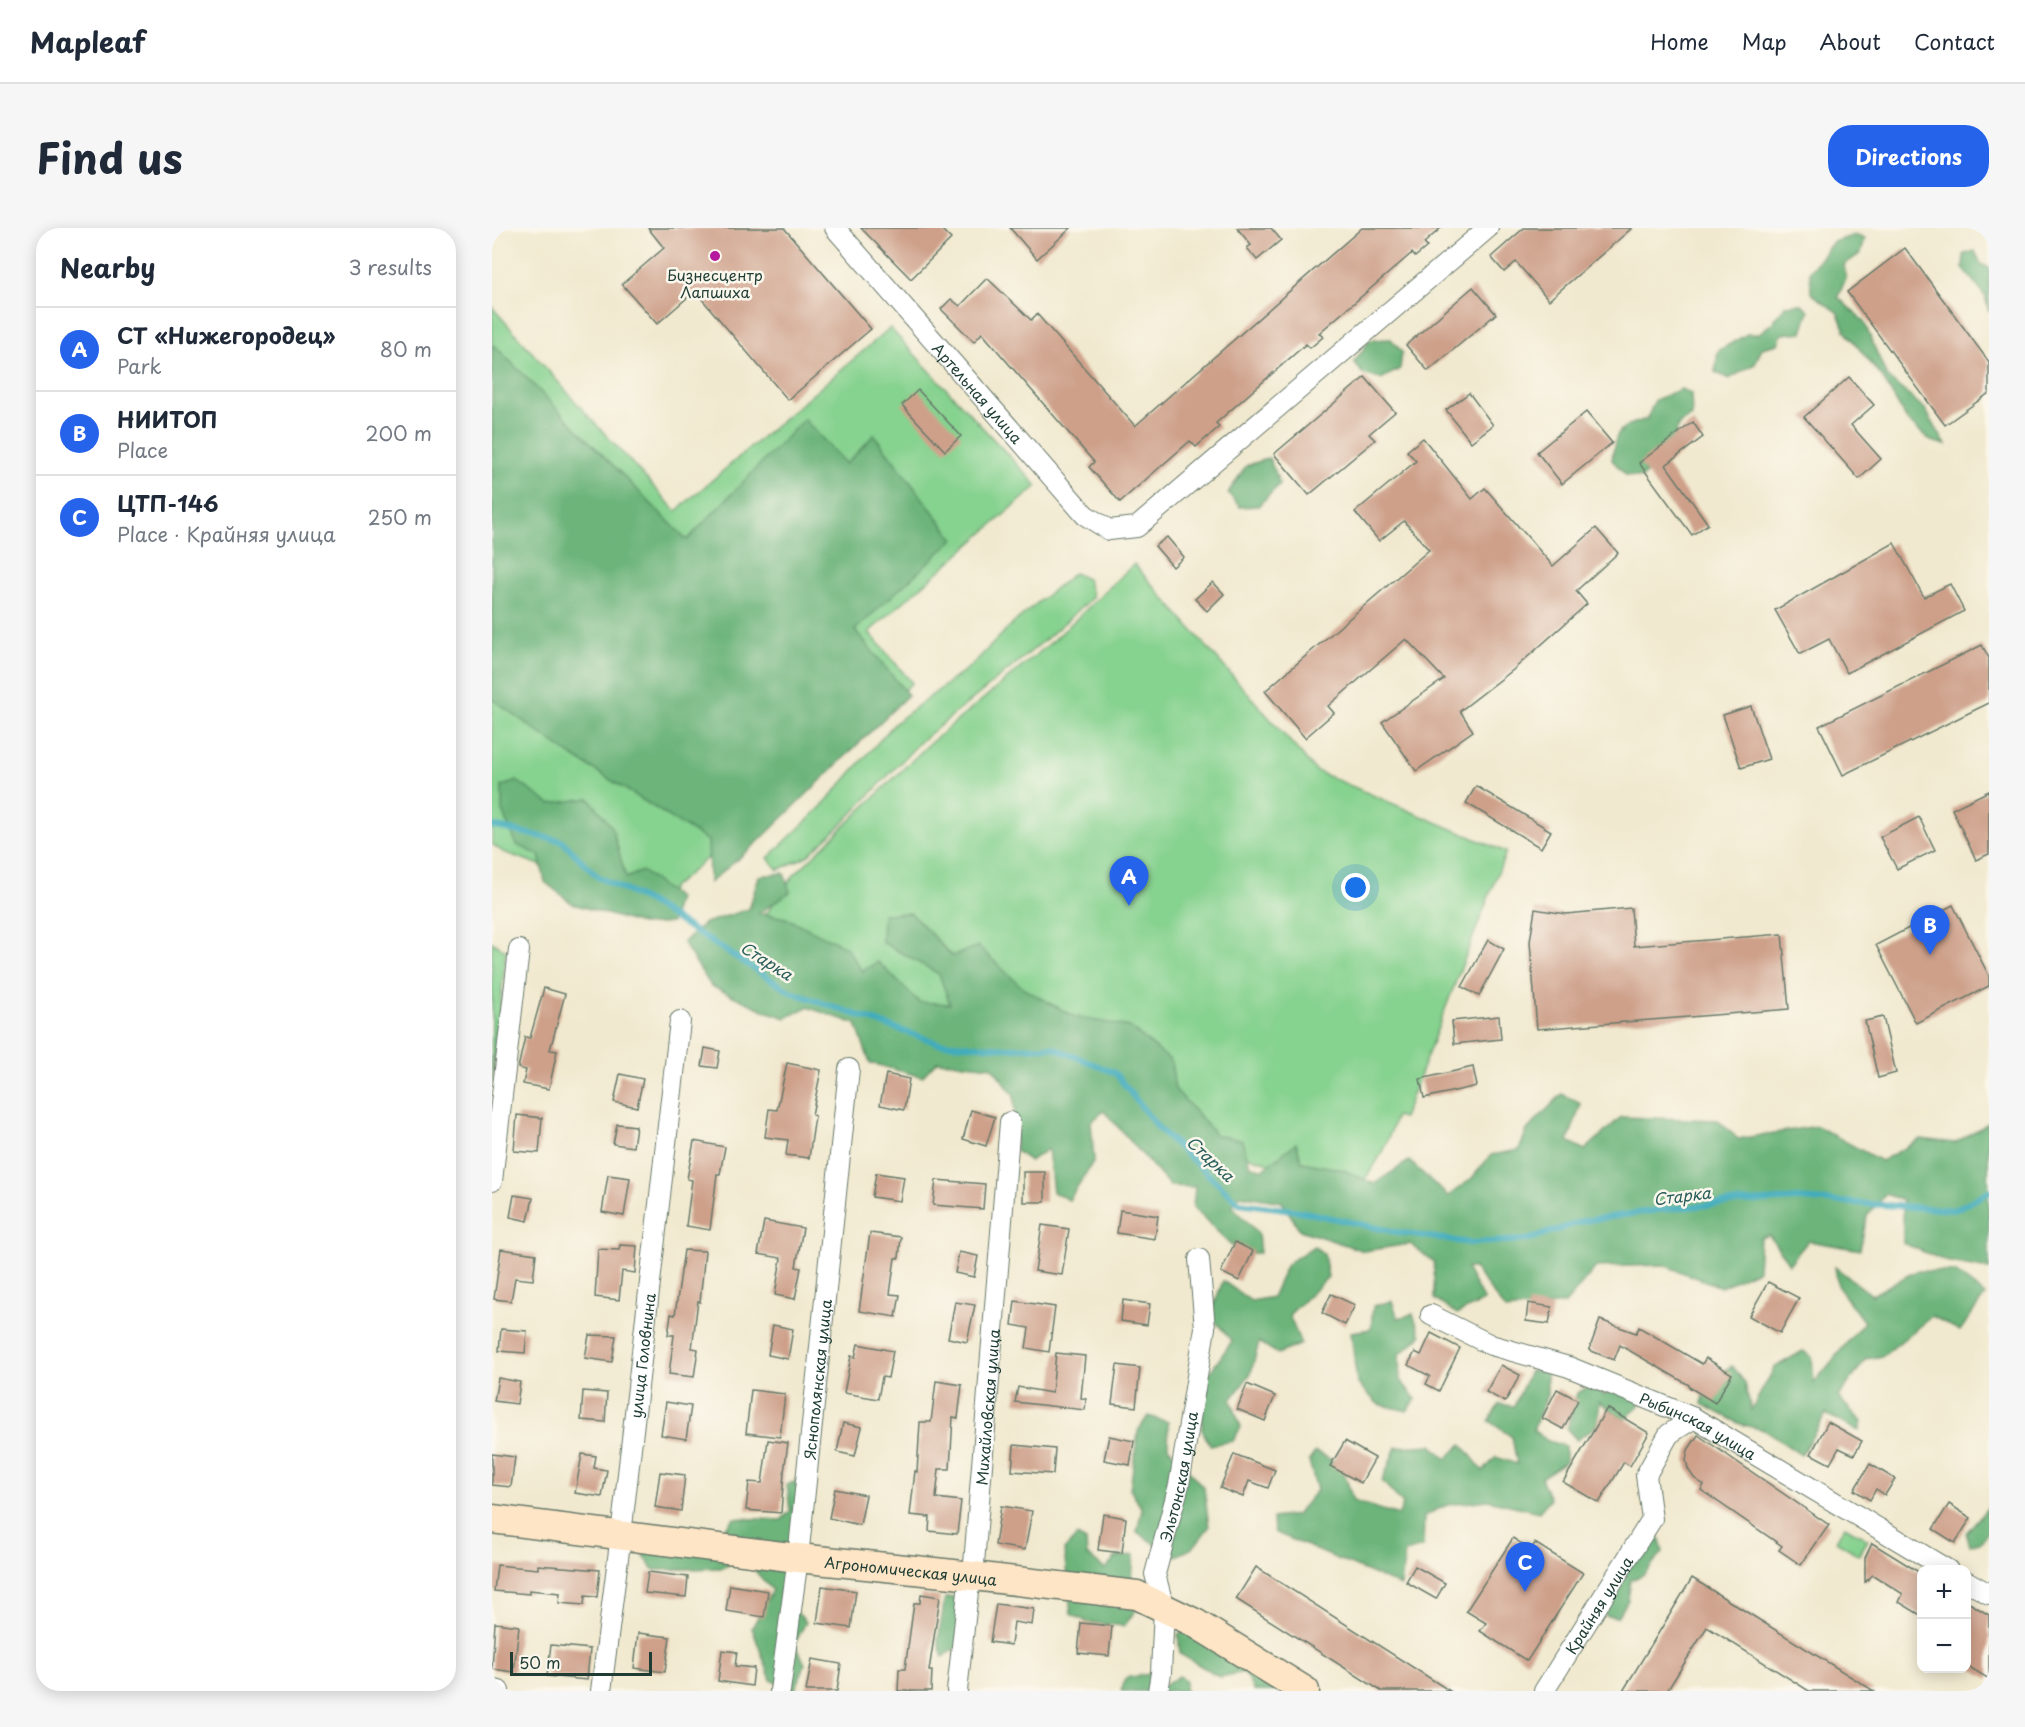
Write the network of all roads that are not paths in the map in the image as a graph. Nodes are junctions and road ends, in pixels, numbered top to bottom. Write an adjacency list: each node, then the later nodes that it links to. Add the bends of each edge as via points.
1 (835, 228): 2 (street, Артельная улица, via 1085,515 1109,530 1137,527)
2 (1488, 228)
3 (519, 950): 7 (street)
4 (680, 1021): 12 (street, улица Головнина)
5 (849, 1069): 13 (street, Яснополянская улица)
6 (1010, 1122): 15 (street, Михайловская улица)
7 (492, 1181)
8 (1199, 1259): 18 (street, Эльтонская улица, via 1205,1328 1179,1485 1155,1574)
9 (1431, 1315): 10 (street, Рыбинская улица, via 1491,1345 1569,1367)
10 (1694, 1419): 14 (street, Рыбинская улица); 26 (street, Крайняя улица, via 1669,1434 1646,1475 1652,1520)
11 (492, 1519): 12 (street, Агрономическая улица)
12 (621, 1535): 13 (street, Агрономическая улица); 21 (street, улица Головнина)
13 (798, 1558): 15 (street, Агрономическая улица); 22 (street, Яснополянская улица)
14 (1941, 1565)
15 (973, 1576): 18 (street, Агрономическая улица, via 1137,1595); 23 (street, Михайловская улица)
16 (1971, 1584): 17 (street)
17 (1989, 1594)
18 (1164, 1608): 24 (street, Эльтонская улица); 25 (street, Агрономическая улица)
19 (492, 1690): 20 (street)
20 (499, 1691)
21 (601, 1691)
22 (780, 1691)
23 (957, 1691)
24 (1158, 1691)
25 (1305, 1691)
26 (1544, 1691)

